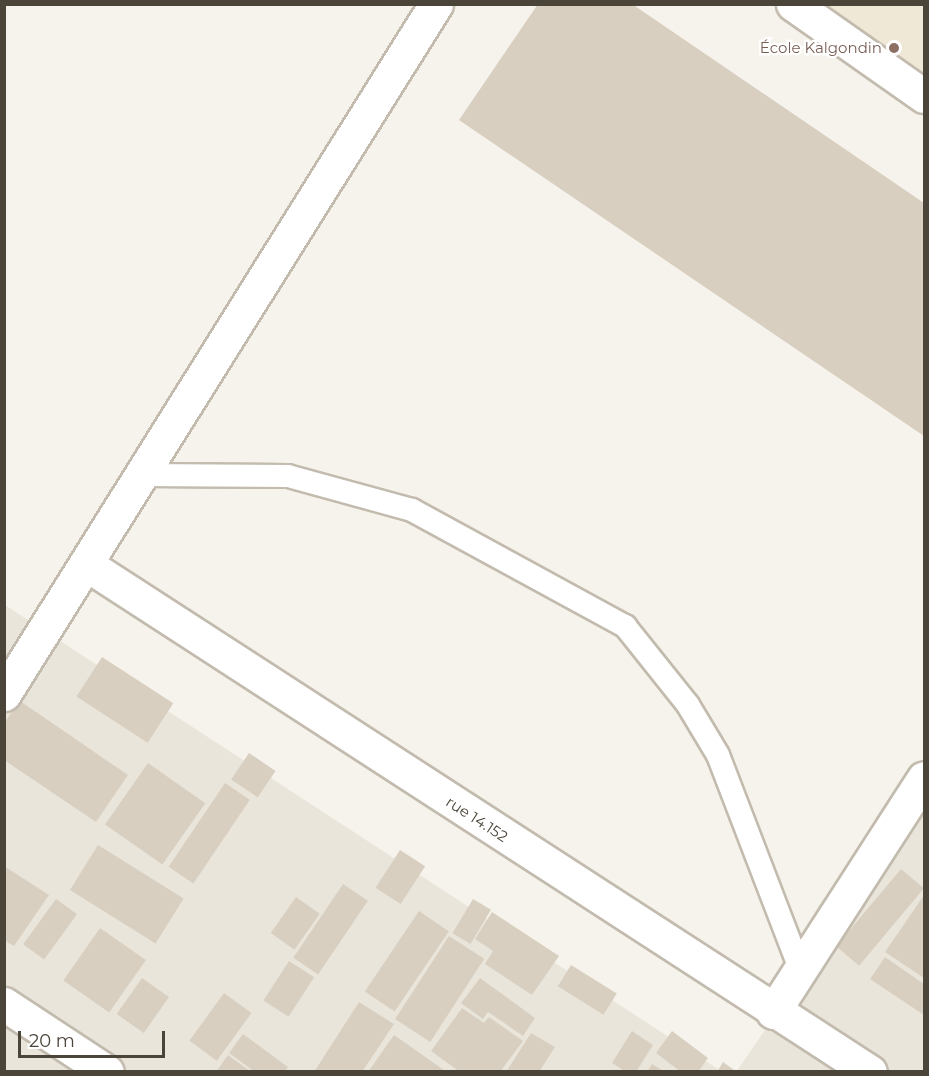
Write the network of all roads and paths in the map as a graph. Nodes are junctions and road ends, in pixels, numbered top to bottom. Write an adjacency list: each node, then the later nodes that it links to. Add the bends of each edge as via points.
1 (436, 4): 4 (street)
2 (793, 4): 3 (street)
3 (924, 96)
4 (142, 475): 5 (street); 8 (lane, via 288,476 412,510 625,626 688,705 718,755)
5 (86, 564): 6 (street); 10 (street, rue 14.152)
6 (4, 694)
7 (924, 778): 8 (street)
8 (800, 969): 10 (street)
9 (4, 1004): 11 (street)
10 (773, 1012): 12 (street, rue 14.152)
11 (106, 1071)
12 (870, 1071)

